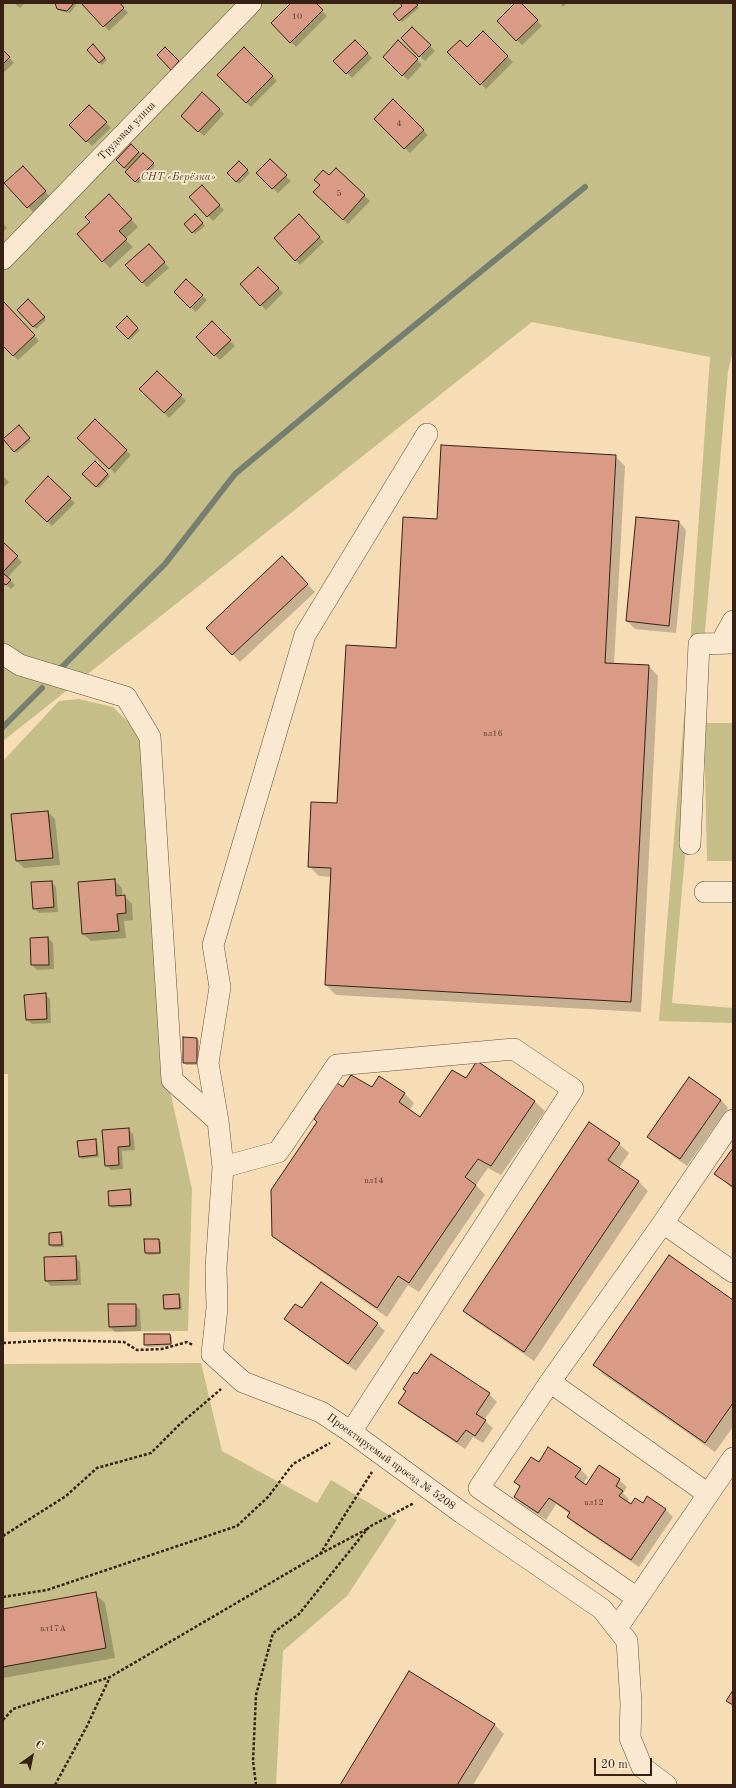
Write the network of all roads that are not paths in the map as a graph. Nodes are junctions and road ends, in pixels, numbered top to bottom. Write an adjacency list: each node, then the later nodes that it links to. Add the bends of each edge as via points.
1 (251, 3): 2 (street, Трудовая улица)
2 (3, 259)
3 (427, 434): 11 (street, via 305,635 212,945 220,987 208,1063)
4 (733, 621): 5 (street)
5 (727, 643): 7 (street, via 699,644)
6 (3, 654): 11 (street, via 20,665 126,697 150,737 172,1080)
7 (690, 844)
8 (705, 892): 9 (street)
9 (733, 892)
10 (733, 1120): 13 (street)
11 (218, 1121): 12 (street)
12 (223, 1167): 16 (street, Проектируемый проезд № 5208, via 216,1267 217,1308 212,1354 243,1382 321,1412); 16 (street, via 278,1152 337,1065 514,1049 573,1090)
13 (663, 1223): 14 (street); 15 (street)
14 (733, 1272)
15 (550, 1382): 18 (street); 19 (street, via 478,1488)
16 (351, 1432): 20 (street, Проектируемый проезд № 5208, via 434,1493 602,1609)
17 (733, 1458): 18 (street)
18 (708, 1494): 19 (street)
19 (637, 1598): 20 (street)
20 (617, 1628): 21 (street, Проектируемый проезд № 5208, via 627,1641 631,1702 630,1738 642,1767)
21 (666, 1785)

